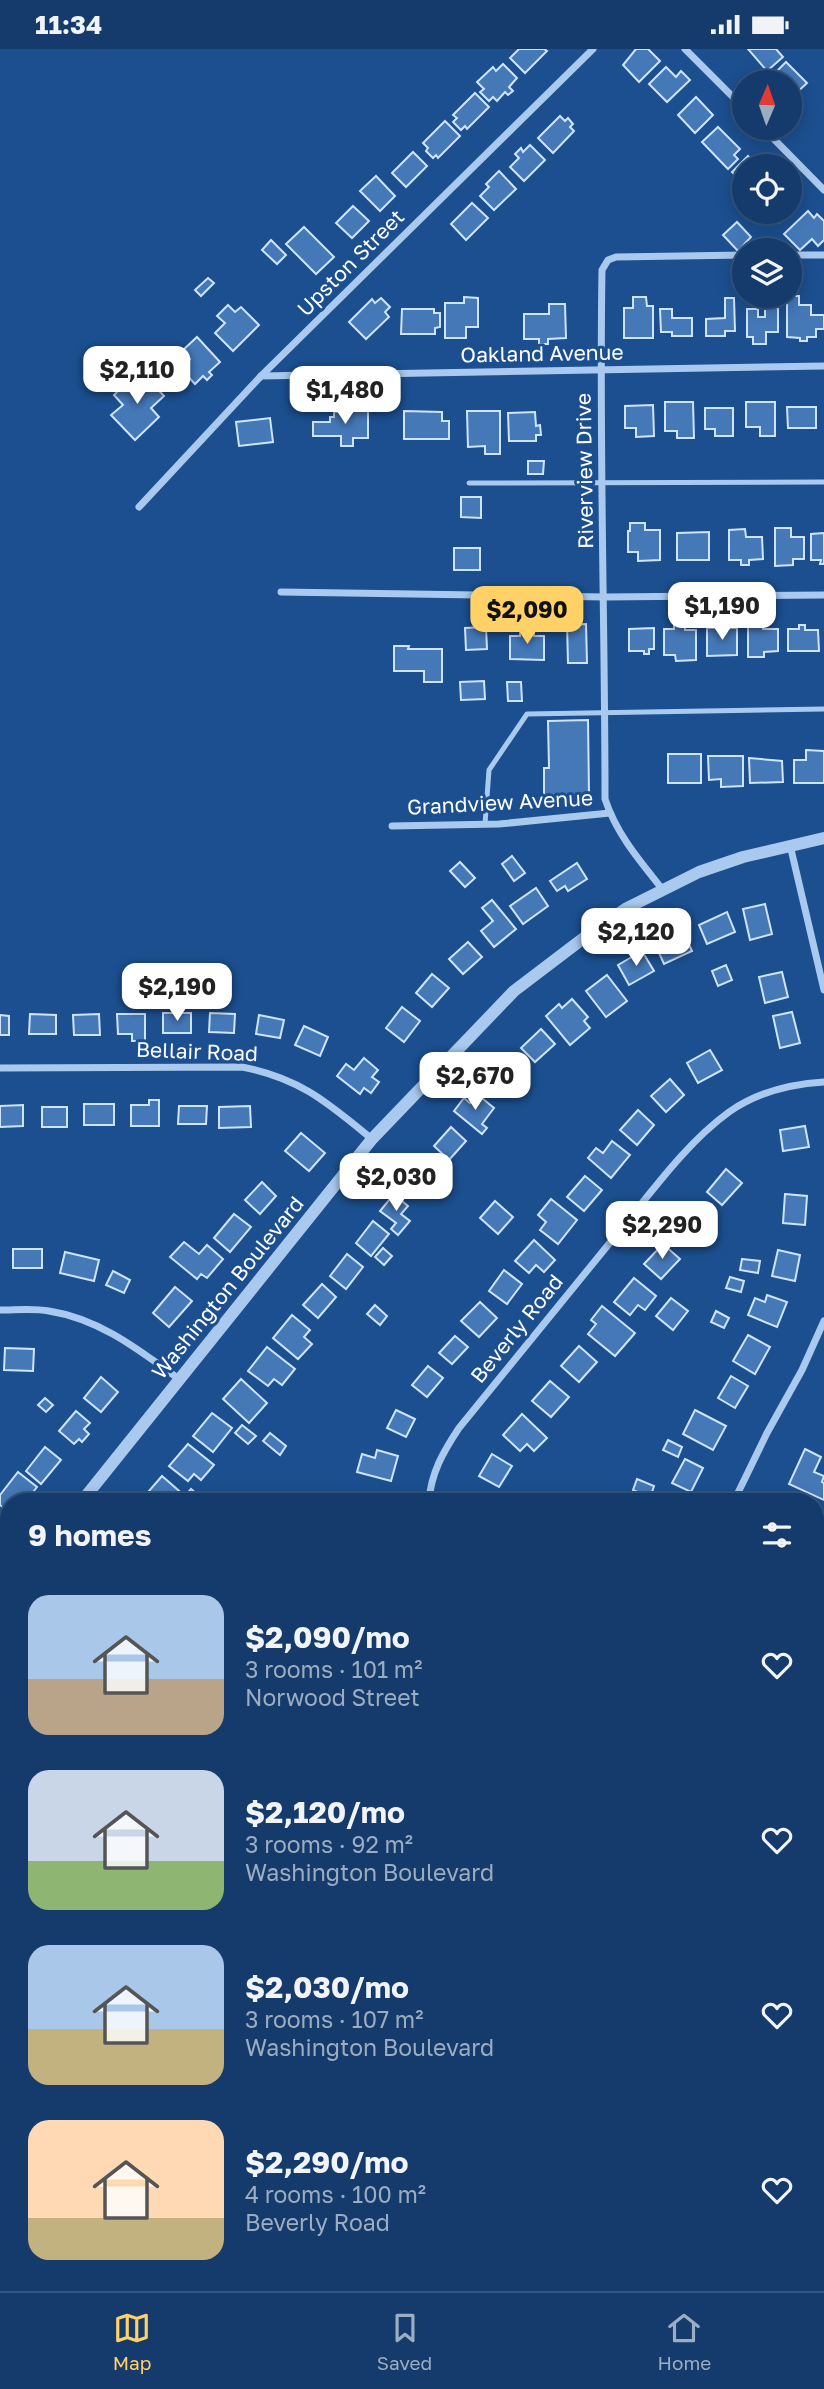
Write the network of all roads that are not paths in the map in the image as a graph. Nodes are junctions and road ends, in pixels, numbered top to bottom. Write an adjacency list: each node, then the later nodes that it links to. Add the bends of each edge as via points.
1 (593, 49): 11 (street, Upston Street)
2 (685, 49): 3 (street)
3 (732, 96)
4 (775, 140): 5 (street)
5 (824, 190)
6 (732, 255): 10 (street, Riverview Drive, via 608,260 602,269)
7 (802, 255): 8 (street)
8 (824, 255)
9 (824, 366): 10 (street, Oakland Avenue)
10 (600, 370): 11 (street, Oakland Avenue); 14 (street, Riverview Drive)
11 (261, 376): 15 (street, Upston Street)
12 (824, 482): 14 (lane)
13 (469, 483): 14 (lane)
14 (603, 484): 18 (street, Riverview Drive)
15 (139, 507)
16 (281, 592): 18 (street)
17 (824, 595): 18 (street)
18 (605, 597): 20 (street, Riverview Drive)
19 (824, 709): 20 (lane)
20 (605, 713): 21 (street, Riverview Drive, via 605,799); 22 (lane, via 527,714 489,770)
21 (610, 813): 22 (street, Grandview Avenue); 26 (street, Riverview Drive, via 624,841)
22 (485, 824): 23 (street, Grandview Avenue)
23 (392, 826)
24 (824, 838): 25 (street, Washington Boulevard)
25 (790, 845): 26 (street, Washington Boulevard, via 699,872); 27 (street)
26 (663, 890): 30 (street, Washington Boulevard, via 627,908 514,991)
27 (824, 990)
28 (0, 1068): 30 (street, Bellair Road, via 242,1067 298,1085)
29 (824, 1082): 35 (street, Beverly Road, via 773,1090 749,1100 705,1133 459,1428 439,1458)
30 (372, 1139): 33 (street, Washington Boulevard)
31 (0, 1310): 33 (street, via 46,1310 79,1318 110,1331)
32 (824, 1321): 36 (street)
33 (179, 1379): 34 (street, Washington Boulevard)
34 (88, 1493)
35 (430, 1493)
36 (738, 1493)

